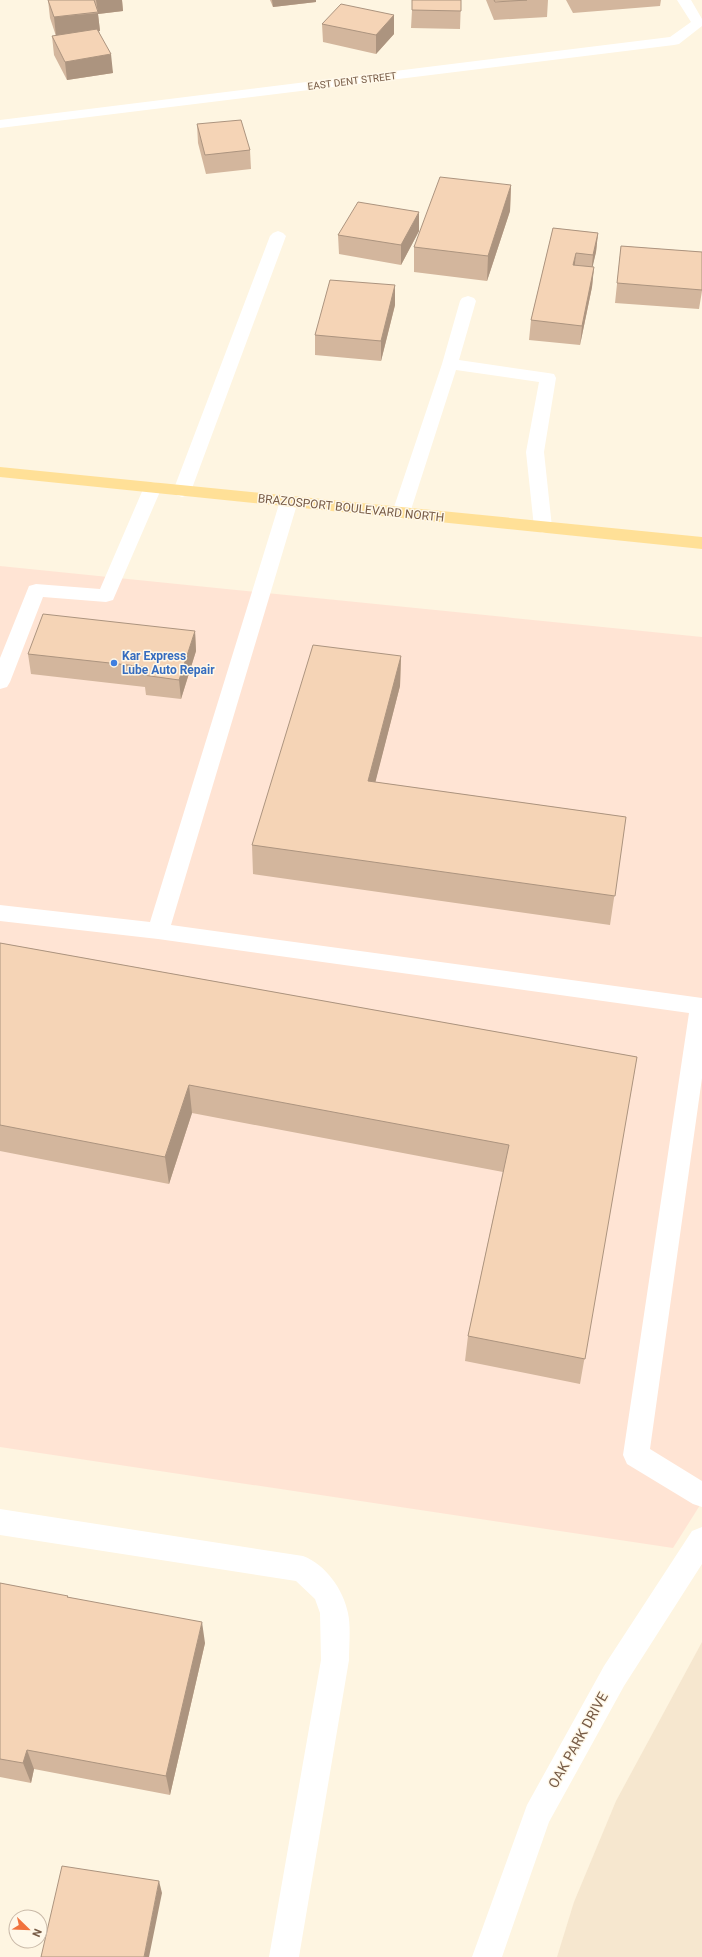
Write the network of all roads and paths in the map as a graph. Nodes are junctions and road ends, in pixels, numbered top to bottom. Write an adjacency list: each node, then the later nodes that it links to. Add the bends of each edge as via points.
1 (684, 0): 2 (street, EAST DENT STREET, via 698,23 674,41)
2 (0, 124)
3 (278, 236): 8 (street)
4 (468, 301): 5 (street)
5 (450, 364): 10 (street); 11 (street, via 548,378 535,452)
6 (0, 472): 7 (main road, BRAZOSPORT BOULEVARD NORTH)
7 (153, 487): 8 (main road, BRAZOSPORT BOULEVARD NORTH); 13 (street, via 106,596 36,590)
8 (182, 491): 9 (main road, BRAZOSPORT BOULEVARD NORTH)
9 (289, 501): 10 (main road, BRAZOSPORT BOULEVARD NORTH); 15 (street)
10 (401, 513): 11 (main road, BRAZOSPORT BOULEVARD NORTH)
11 (543, 527): 12 (main road, BRAZOSPORT BOULEVARD NORTH)
12 (702, 544)
13 (0, 682)
14 (0, 913): 15 (street)
15 (158, 931): 16 (street)
16 (701, 1006): 17 (street, via 636,1455)
17 (702, 1495)
18 (0, 1522): 20 (street, via 303,1569 325,1590 334,1613 335,1660)
19 (702, 1540): 21 (street, OAK PARK DRIVE, via 614,1676 537,1815)
20 (284, 1957)
21 (487, 1957)

